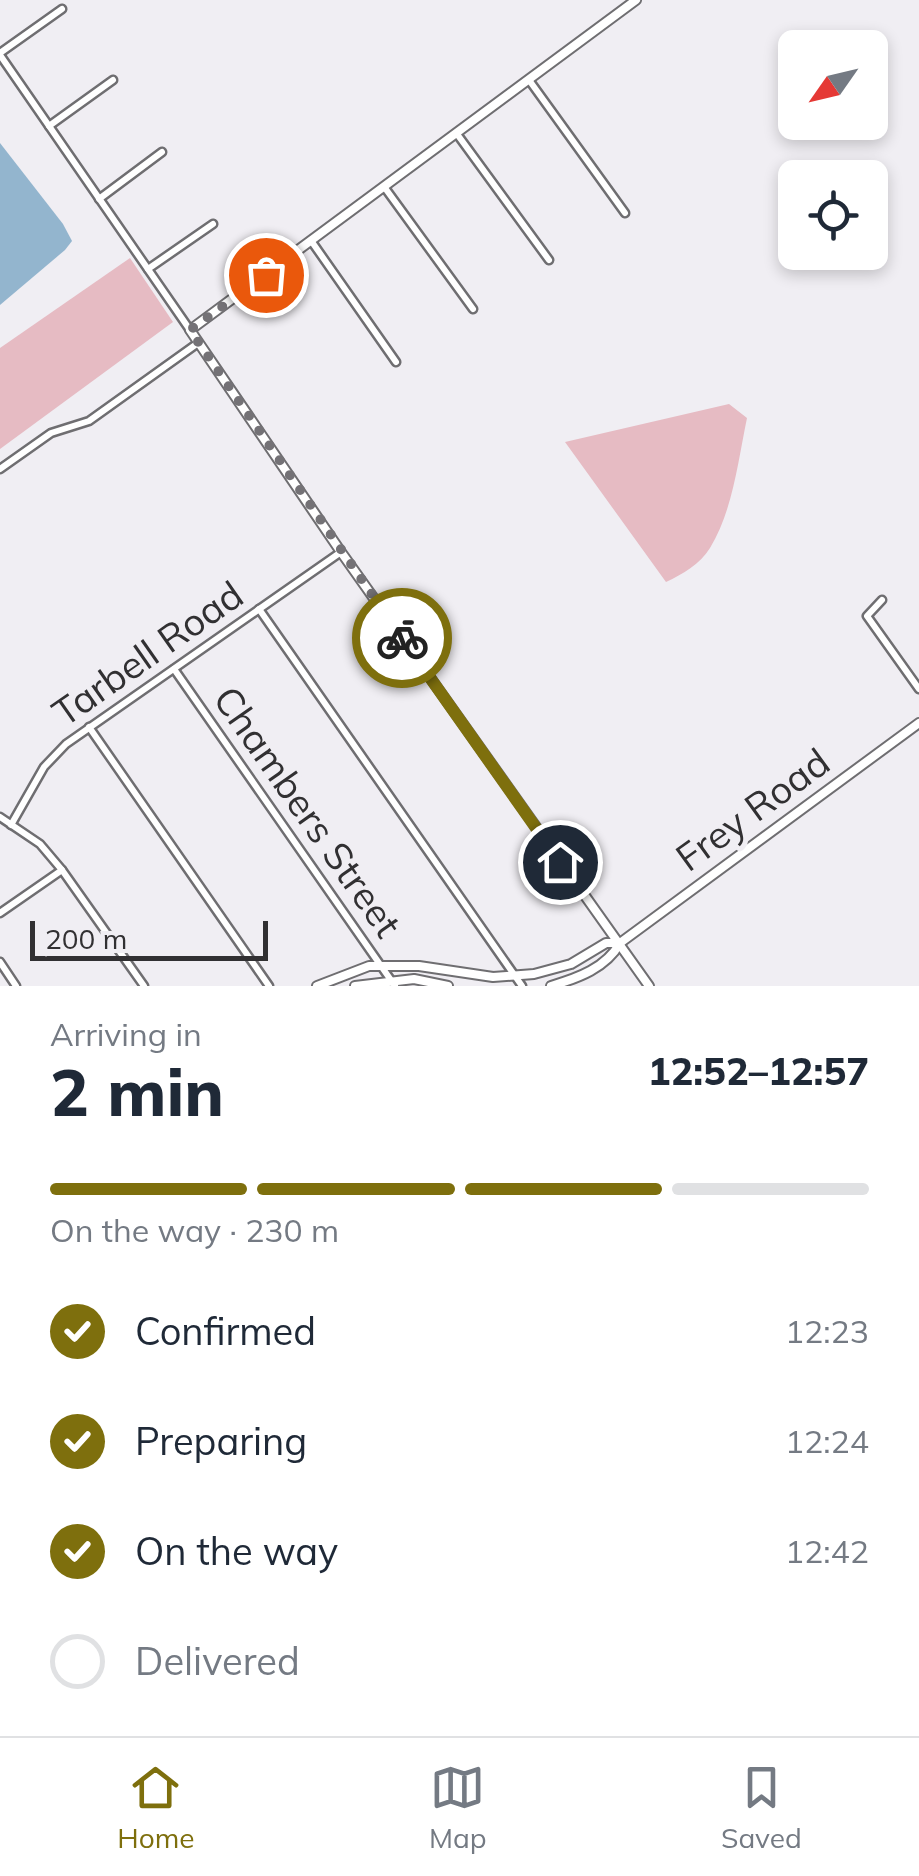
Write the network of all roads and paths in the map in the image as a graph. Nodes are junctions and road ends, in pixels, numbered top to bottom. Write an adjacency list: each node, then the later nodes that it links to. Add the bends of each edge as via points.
1 (636, 0): 5 (street)
2 (62, 9): 3 (street)
3 (0, 54): 6 (street)
4 (113, 80): 6 (street)
5 (529, 80): 7 (street); 11 (street)
6 (49, 126): 10 (street)
7 (457, 134): 9 (street); 14 (street)
8 (162, 152): 10 (street)
9 (385, 188): 13 (street); 16 (street)
10 (100, 198): 15 (street)
11 (625, 213)
12 (214, 224): 15 (street)
13 (312, 242): 17 (street); 19 (street)
14 (548, 260)
15 (148, 268): 17 (street)
16 (473, 309)
17 (190, 330): 18 (street)
18 (198, 343): 20 (street, via 89,421 51,434); 21 (street)
19 (396, 362)
20 (0, 469)
21 (342, 552): 23 (street, Tarbell Road); 32 (street)
22 (882, 600): 25 (street, via 867,616)
23 (259, 609): 24 (street, Tarbell Road); 35 (street)
24 (174, 669): 27 (street, Tarbell Road); 34 (street, Chambers Street)
25 (919, 688)
26 (919, 723): 32 (street, Frey Road)
27 (89, 727): 29 (street, Tarbell Road, via 44,767); 39 (street)
28 (0, 817): 29 (street)
29 (11, 825): 30 (street)
30 (62, 870): 31 (street); 38 (street)
31 (0, 913)
32 (620, 942): 35 (street, Frey Road, via 556,970); 44 (street, Frey Road, via 612,957); 45 (street)
33 (0, 962): 37 (street)
34 (382, 966): 35 (street, Frey Road); 36 (street, Chambers Street); 40 (street, Frey Road)
35 (515, 976): 43 (street)
36 (394, 984): 41 (street); 42 (street, via 414,979)
37 (16, 986)
38 (144, 986)
39 (270, 986)
40 (317, 986)
41 (356, 986)
42 (448, 986)
43 (522, 986)
44 (551, 986)
45 (649, 986)

